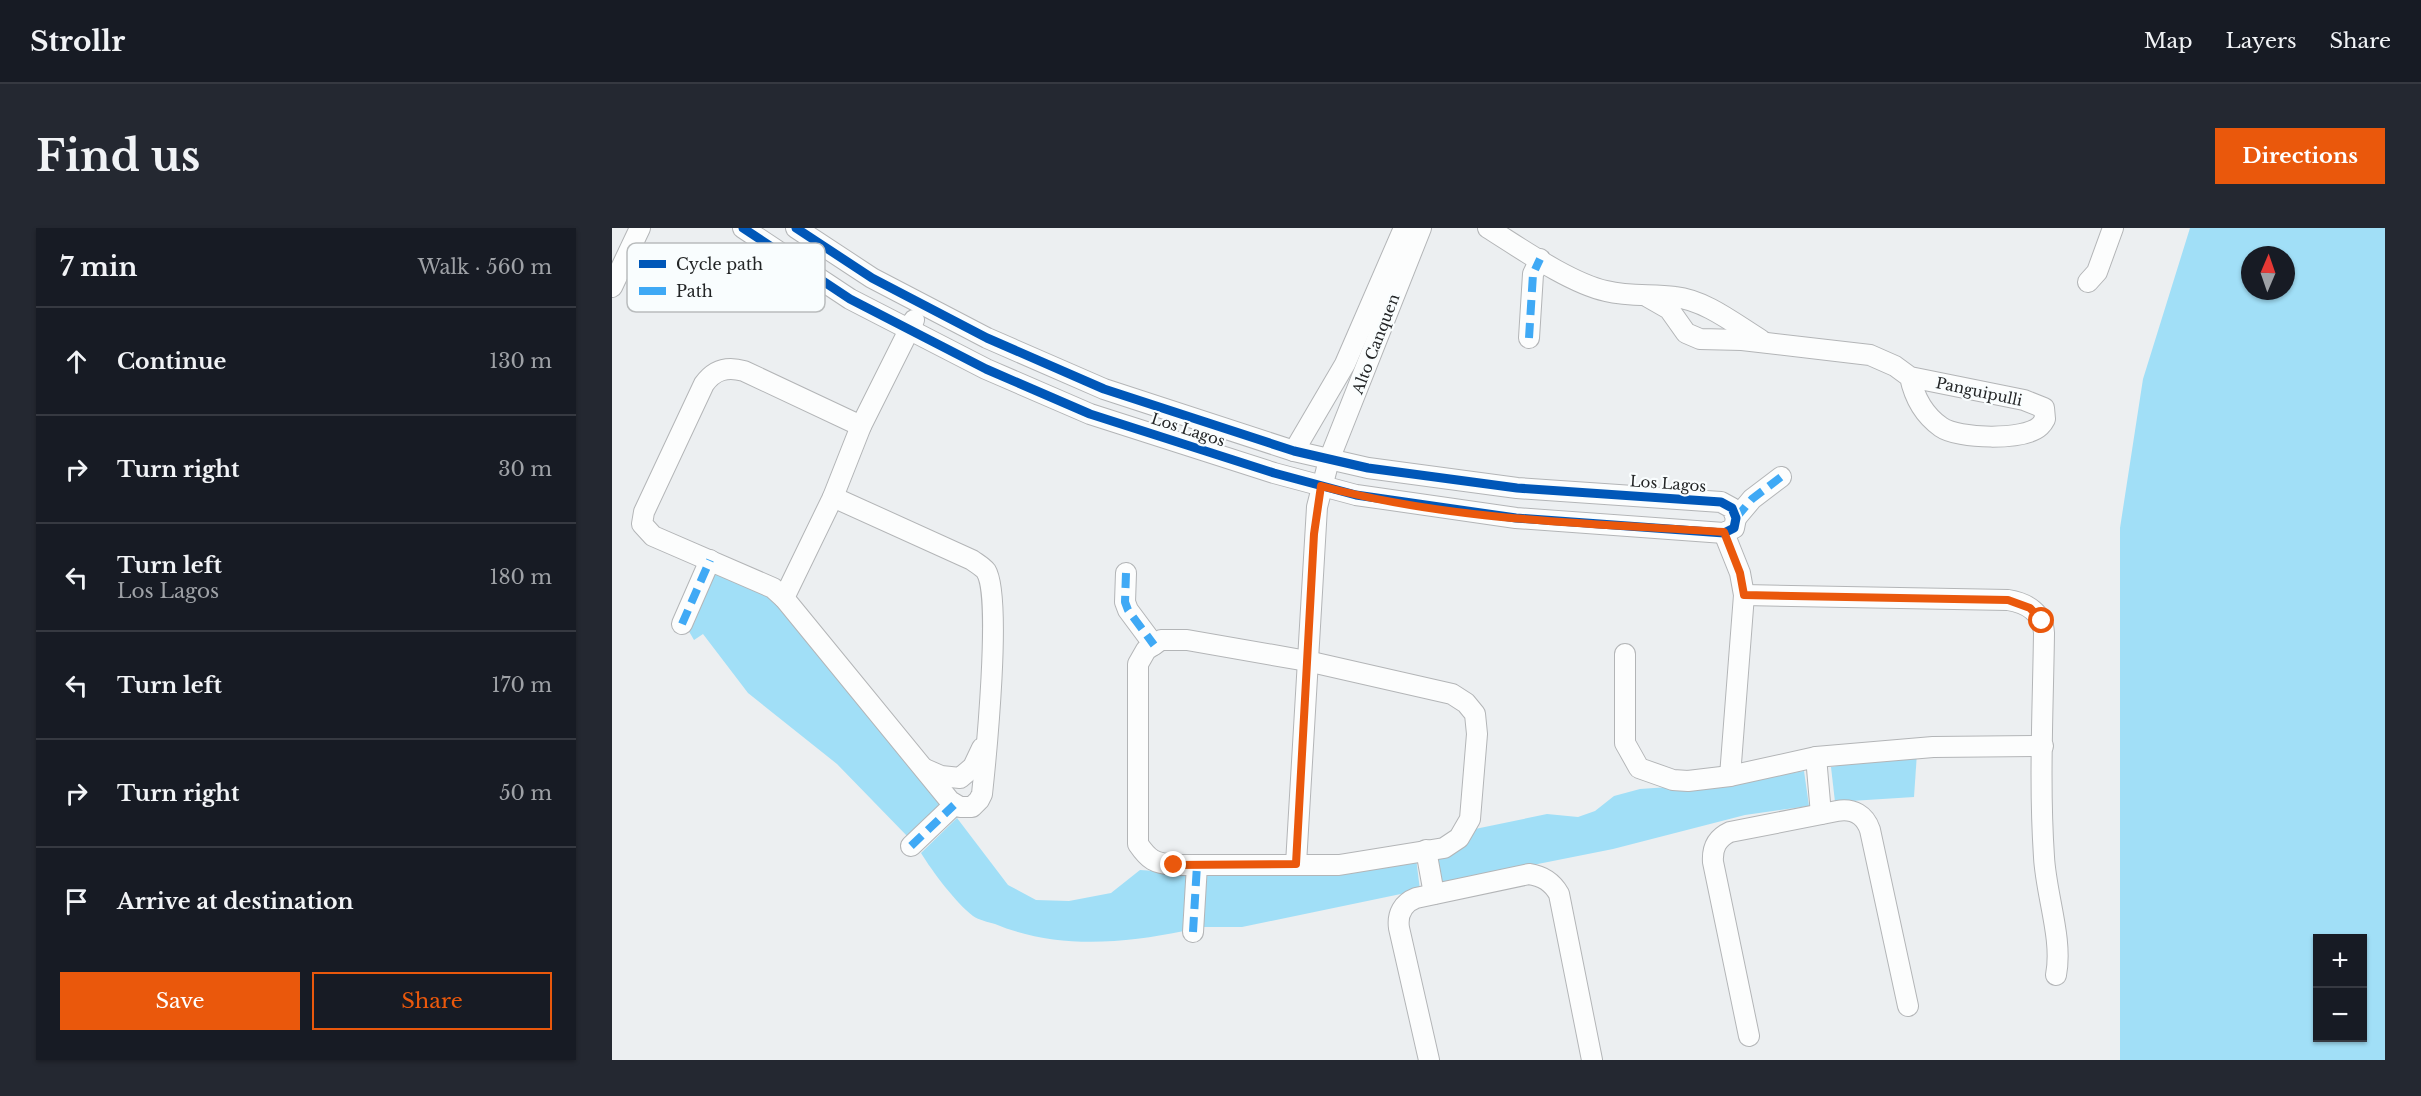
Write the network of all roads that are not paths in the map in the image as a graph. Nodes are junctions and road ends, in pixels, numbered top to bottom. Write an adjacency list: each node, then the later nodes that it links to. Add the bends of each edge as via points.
1 (640, 228): 8 (street)
2 (743, 228): 9 (street, Los Lagos)
3 (796, 228): 10 (street, Los Lagos)
4 (1404, 228): 22 (street, Alto Canquen)
5 (1421, 228): 23 (street, Alto Canquen)
6 (1488, 228): 13 (street, Panguipulli)
7 (2113, 228): 15 (street, via 2097,272)
8 (633, 243)
9 (766, 243)
10 (819, 243)
11 (825, 247): 18 (street, Los Lagos)
12 (627, 255): 16 (street)
13 (1540, 259): 17 (street, Panguipulli, via 1605,291); 20 (street, via 1533,274)
14 (825, 282): 19 (street, Los Lagos)
15 (2088, 282)
16 (612, 287)
17 (1647, 297): 21 (street, Panguipulli, via 1695,302); 21 (street, Panguipulli, via 1670,309 1686,333 1700,339)
18 (922, 304): 19 (street); 26 (street, Los Lagos, via 987,338 1104,389)
19 (910, 330): 25 (street); 29 (street, Los Lagos, via 986,369 1090,414)
20 (1529, 338)
21 (1766, 343): 24 (street, Panguipulli, via 1870,355)
22 (1345, 364): 23 (street); 26 (street, Alto Canquen)
23 (1366, 371): 27 (street, Alto Canquen)
24 (1910, 377): 24 (street, Panguipulli, via 1914,396 1942,428 1978,437 2025,433 2040,427 2045,419 2044,408 2024,400)
25 (861, 426): 30 (street); 34 (street, via 744,371 729,368 708,378 644,512 642,524 653,536)
26 (1294, 451): 27 (street, Los Lagos)
27 (1329, 460): 29 (street, Alto Canquen); 31 (street, Los Lagos, via 1517,488)
28 (1781, 477): 32 (street, via 1752,499)
29 (1321, 486): 33 (street, Los Lagos, via 1356,495 1516,518); 41 (street, Alto Canquen)
30 (833, 497): 37 (street); 42 (street, via 972,560 986,571 993,593 994,623)
31 (1699, 501): 32 (street, Los Lagos, via 1721,502 1732,508); 33 (street, via 1707,518)
32 (1730, 525): 33 (street, Los Lagos); 36 (street)
33 (1698, 531)
34 (710, 560): 37 (street, via 773,588); 38 (street)
35 (1126, 573): 39 (street, via 1128,610)
36 (1744, 595): 43 (street, via 2008,600 2024,604 2044,627); 46 (street)
37 (784, 598): 45 (street)
38 (682, 624)
39 (1154, 645): 41 (street, via 1161,640 1187,640); 54 (street, via 1138,664 1138,844 1147,858 1160,863)
40 (1625, 654): 46 (street, via 1625,743 1639,768 1673,780)
41 (1306, 661): 52 (street, via 1452,694 1475,714 1470,819 1459,838 1444,848); 53 (street, Alto Canquen)
42 (986, 740): 47 (street, via 973,767); 48 (street)
43 (2043, 746): 44 (street, via 1933,747); 57 (street, via 2044,859 2058,948)
44 (1816, 758): 46 (street); 50 (street)
45 (922, 768): 47 (street); 49 (street)
46 (1730, 776)
47 (960, 778): 48 (street, via 974,779); 49 (street, via 950,786)
48 (982, 789): 49 (street, via 980,800 972,807 966,809)
49 (952, 803): 51 (street)
50 (1821, 814): 58 (street, via 1849,811 1868,824); 59 (street, via 1730,832 1713,851)
51 (911, 846)
52 (1426, 850): 53 (street, via 1339,865); 55 (street)
53 (1296, 864): 54 (street)
54 (1197, 865): 56 (street)
55 (1434, 894): 60 (street, via 1407,903 1398,920); 61 (street, via 1529,874 1550,882 1561,901)
56 (1193, 932)
57 (2056, 975)
58 (1908, 1006)
59 (1749, 1036)
60 (1429, 1060)
61 (1592, 1060)

